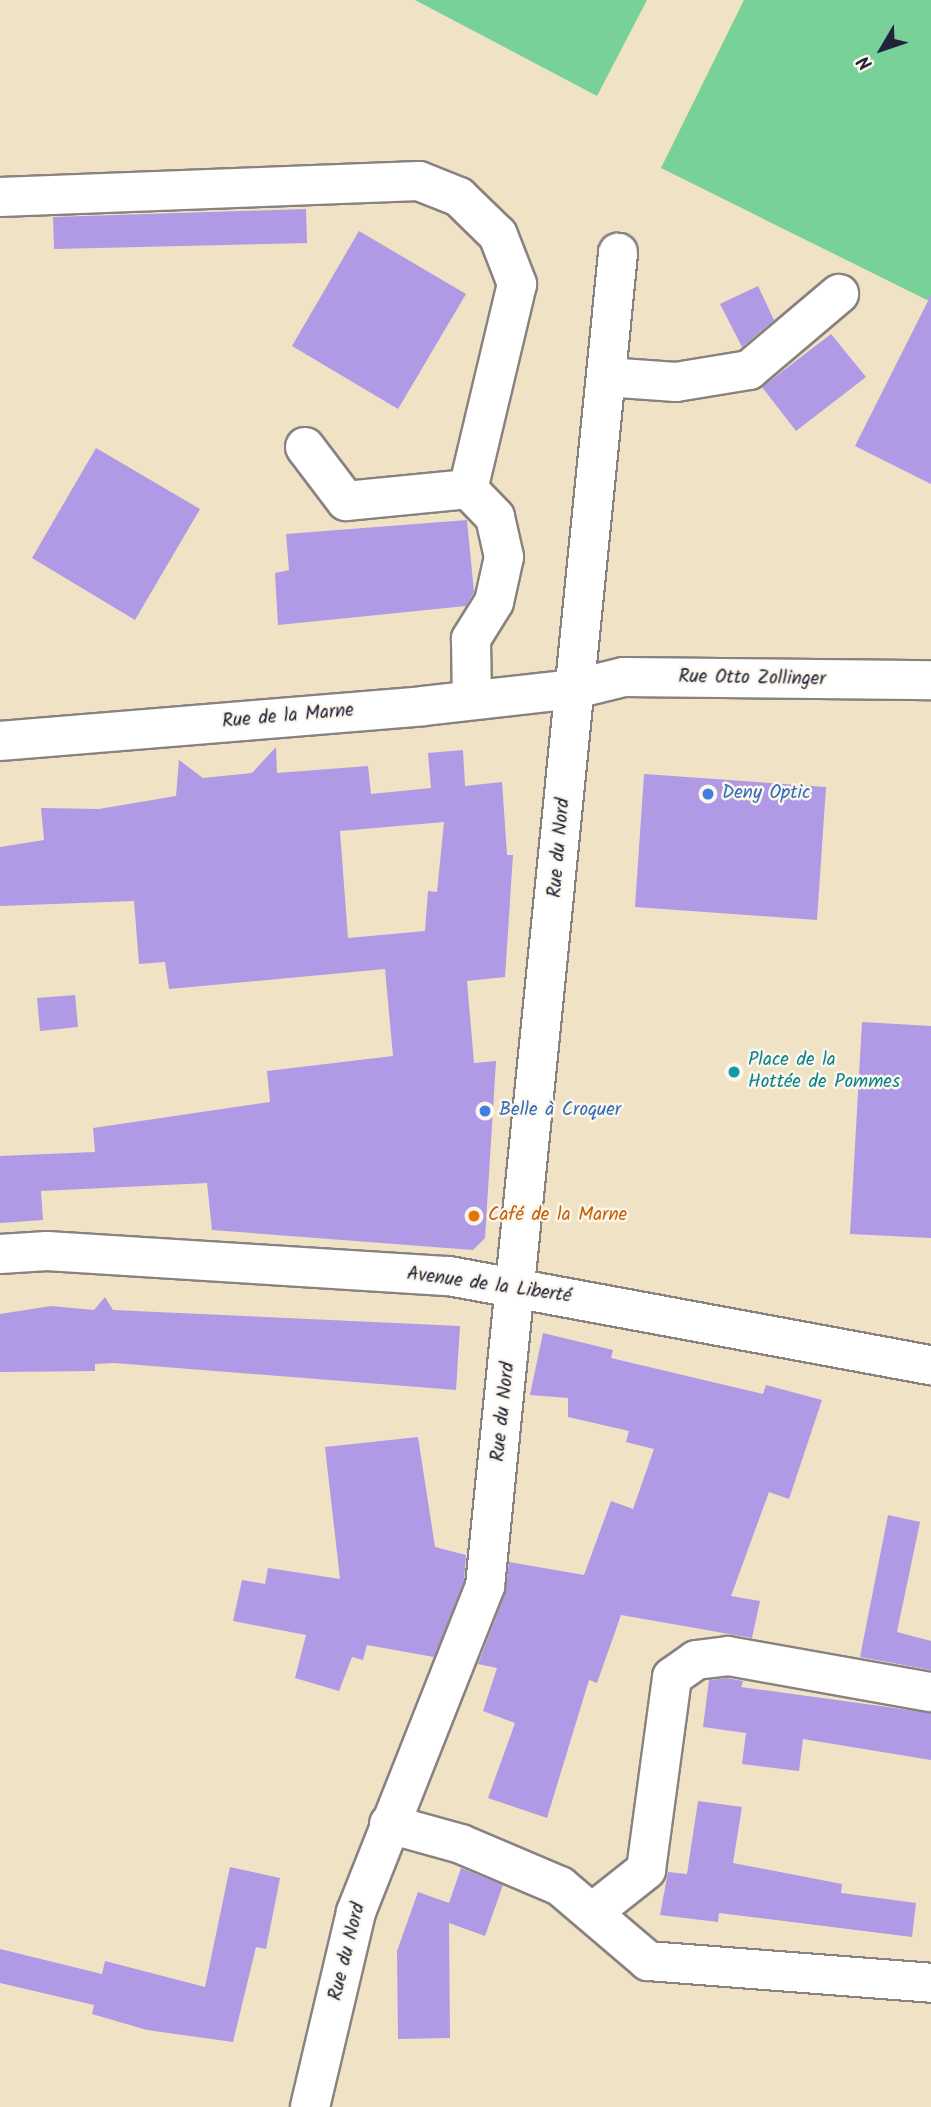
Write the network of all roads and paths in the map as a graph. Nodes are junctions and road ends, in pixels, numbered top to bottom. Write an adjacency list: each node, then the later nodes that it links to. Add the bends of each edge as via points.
1 (0, 197): 6 (street, via 419,181 459,197 498,234 517,285)
2 (618, 253): 4 (street, Rue du Nord)
3 (839, 294): 4 (street, via 749,370 676,382)
4 (606, 376): 8 (street, Rue du Nord)
5 (305, 446): 6 (street, via 346,500)
6 (468, 489): 9 (street, via 495,517 504,557 494,602 471,639)
7 (931, 680): 8 (street, Rue Otto Zollinger, via 624,677)
8 (575, 689): 9 (street, Rue de la Marne); 12 (street, Rue du Nord)
9 (472, 700): 10 (street, Rue de la Marne)
10 (0, 741)
11 (0, 1254): 12 (street, Avenue de la Liberté, via 47,1251 449,1276)
12 (518, 1289): 13 (street, Avenue de la Liberté); 15 (street, Rue du Nord, via 485,1586)
13 (931, 1365)
14 (931, 1692): 16 (street, via 728,1656 696,1660 672,1677 646,1870)
15 (389, 1824): 16 (street, via 461,1844 560,1886); 18 (street, Rue du Nord, via 356,1912)
16 (593, 1912): 17 (street, via 648,1961)
17 (931, 1983)
18 (310, 2107)

